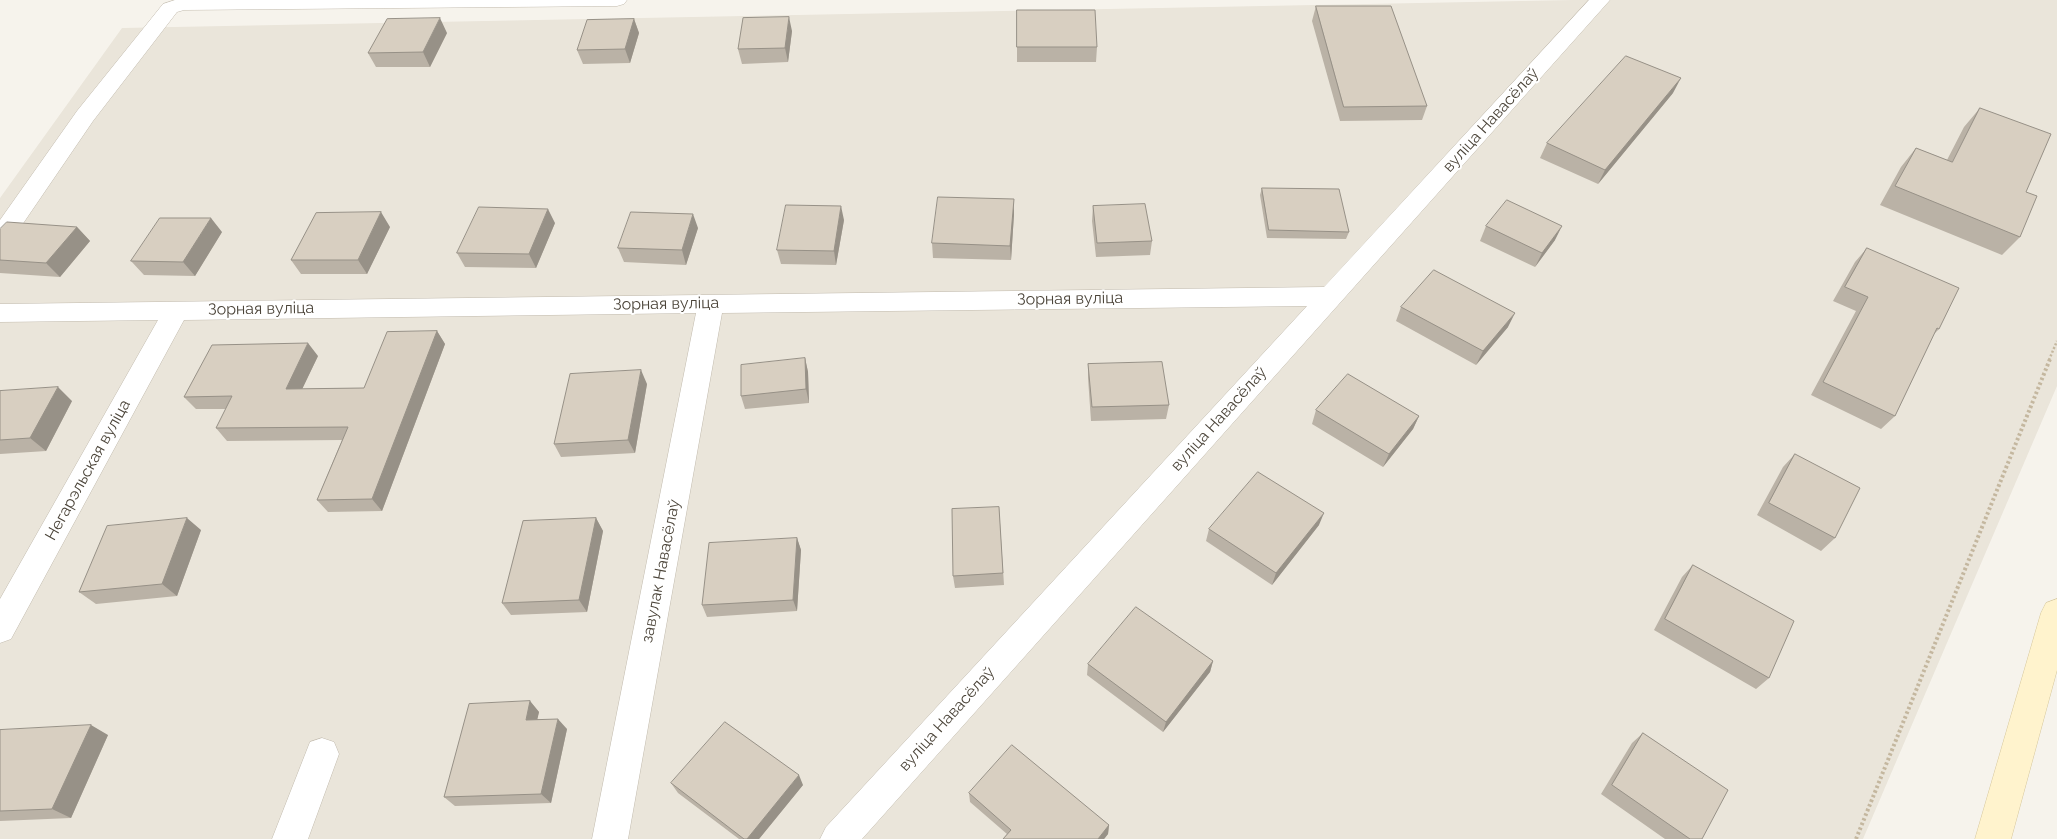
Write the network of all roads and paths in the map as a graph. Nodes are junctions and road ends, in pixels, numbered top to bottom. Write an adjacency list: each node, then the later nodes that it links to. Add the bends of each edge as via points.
1 (617, 0): 3 (street, via 183,4 170,8 85,116)
2 (1600, 0): 4 (street, вуліца Навасёлаў)
3 (0, 238)
4 (1331, 296): 5 (street, Зорная вуліца); 14 (street, вуліца Навасёлаў)
5 (712, 304): 6 (street, Зорная вуліца); 13 (street, завулак Навасёлаў)
6 (177, 310): 7 (street, Зорная вуліца); 10 (street, Негарэльская вуліца)
7 (0, 313)
8 (2057, 341): 15 (path)
9 (2057, 613): 16 (main road)
10 (0, 629)
11 (322, 754): 12 (street)
12 (290, 839)
13 (610, 839)
14 (838, 839)
15 (1856, 839)
16 (1993, 839)

